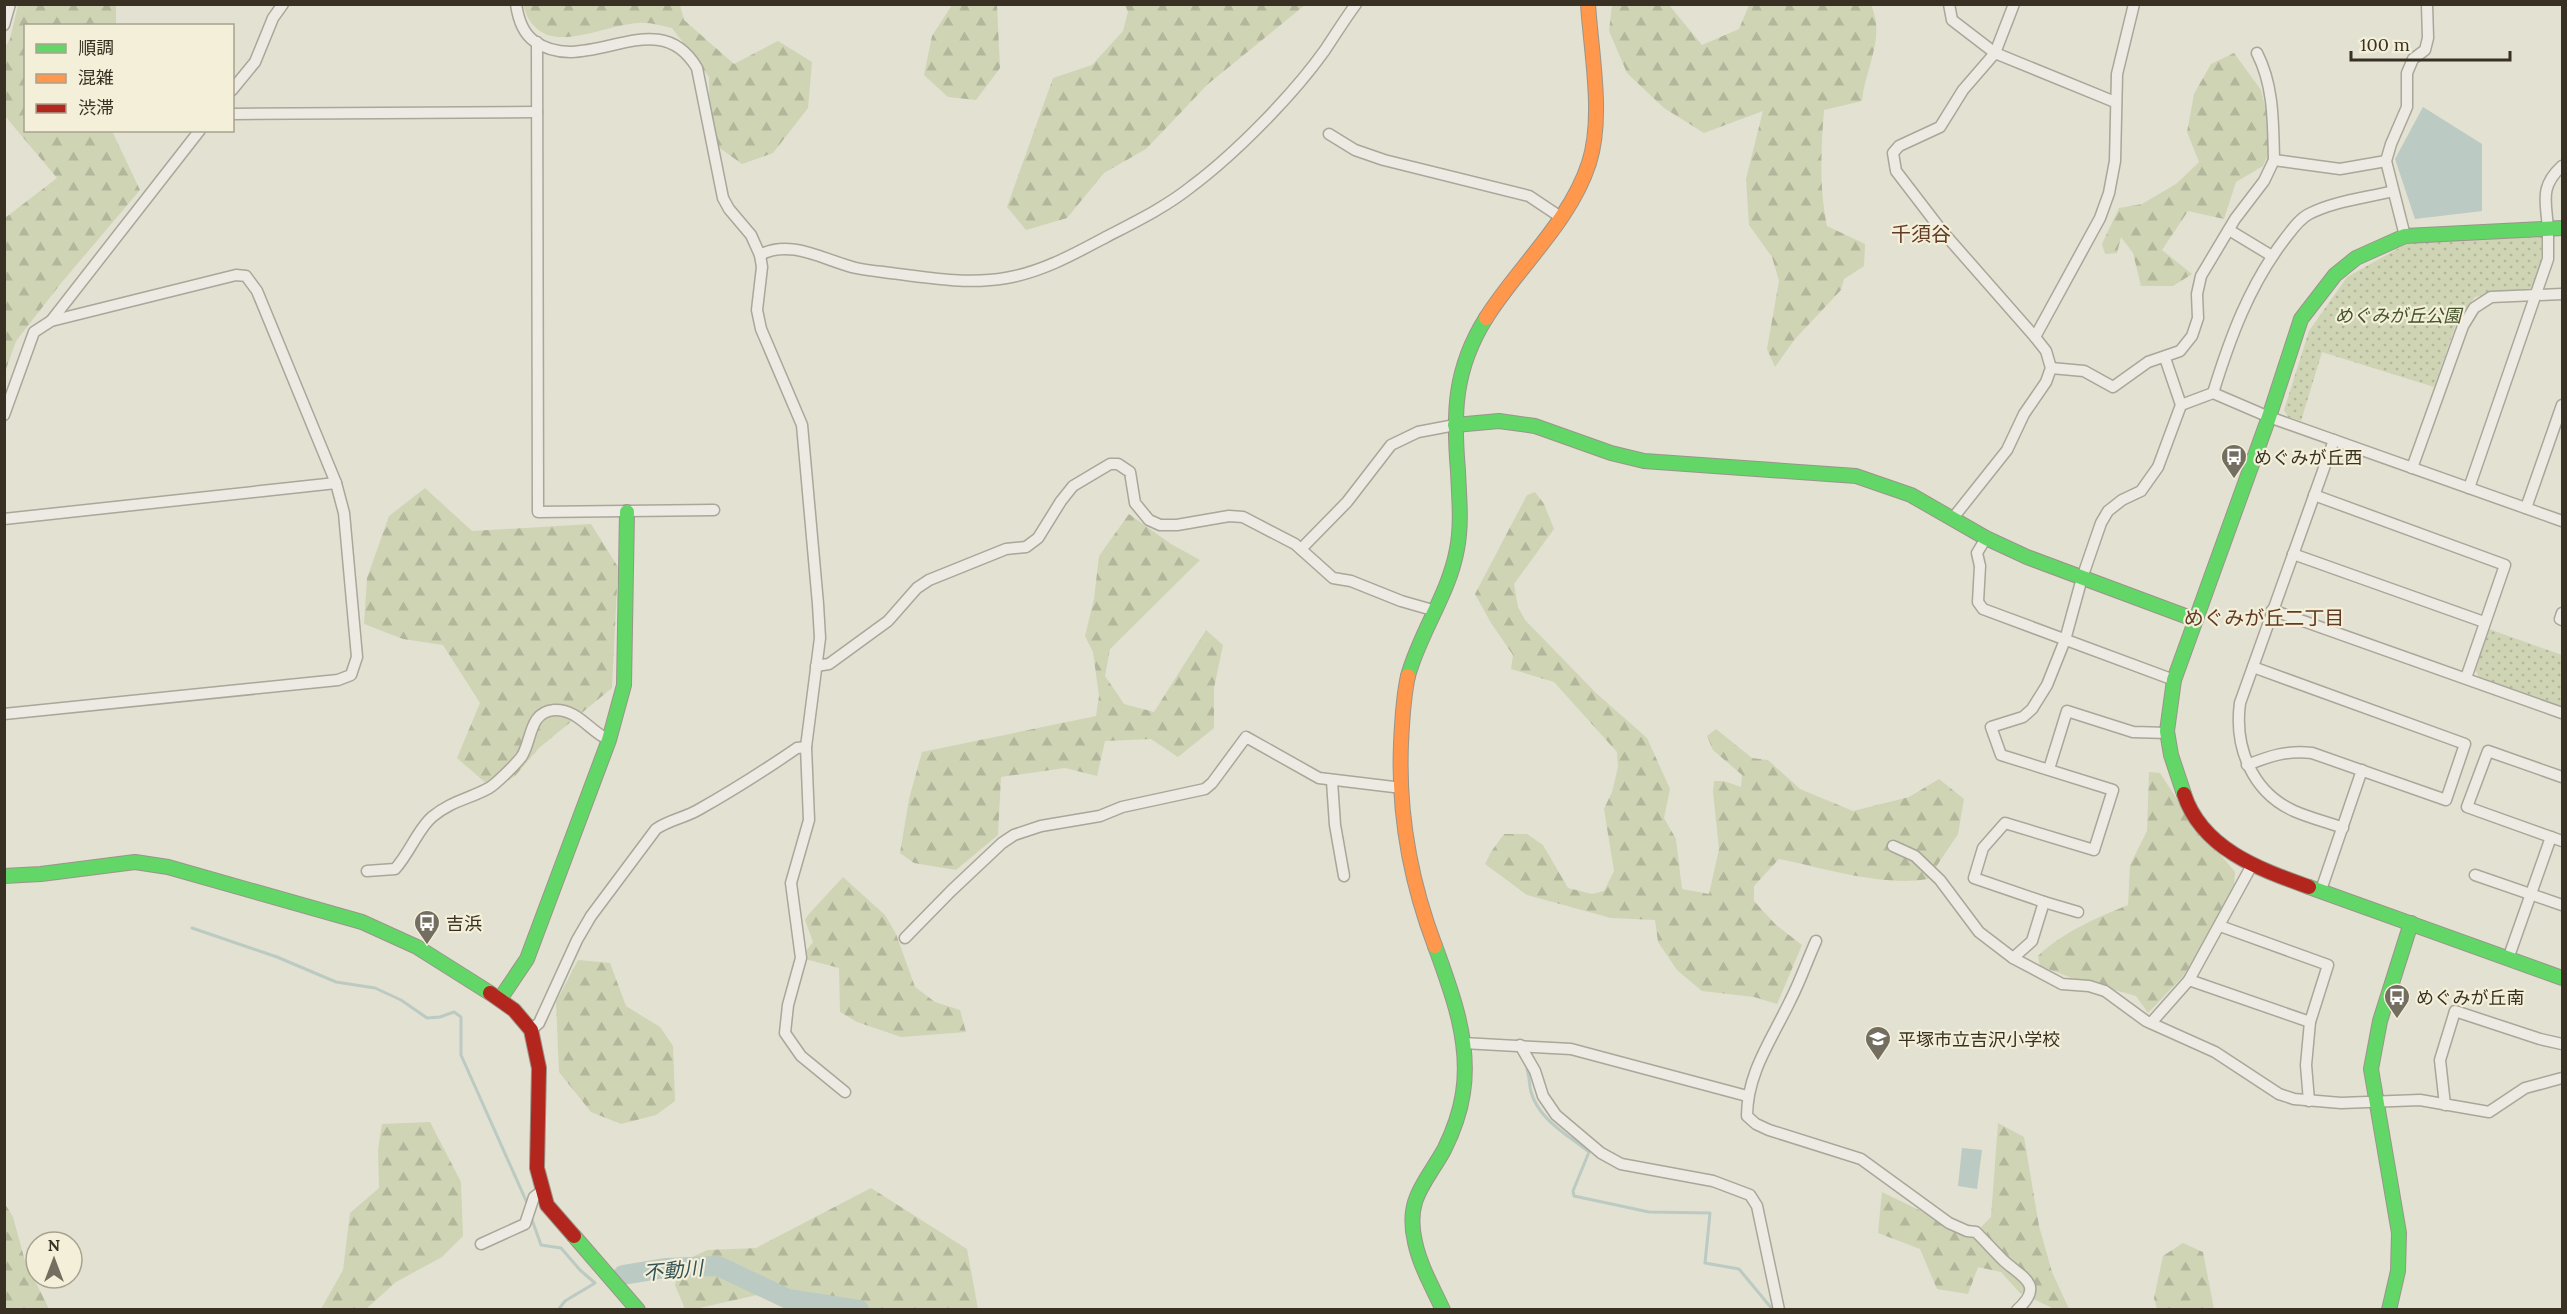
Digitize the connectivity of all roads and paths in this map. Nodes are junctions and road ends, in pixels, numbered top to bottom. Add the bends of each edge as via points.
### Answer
1 (10, 4) edge
2 (283, 4) edge
3 (516, 4) edge
4 (1356, 4) edge
5 (1588, 4) edge
6 (1949, 4) edge
7 (2014, 4) edge
8 (2134, 4) edge
9 (2427, 4) edge
10 (4, 25) edge
11 (537, 42) junction
12 (1995, 53) junction
13 (2257, 53) dead end
14 (234, 88) edge
15 (2115, 102) junction
16 (537, 112) junction
17 (234, 114) edge
18 (198, 132) edge
19 (1329, 134) dead end
20 (2274, 160) junction
21 (2386, 161) junction
22 (2562, 166) edge
23 (2393, 191) junction
24 (1559, 216) junction
25 (2562, 228) edge
26 (2548, 229) junction
27 (2229, 230) junction
28 (2404, 236) junction
29 (760, 255) junction
30 (2272, 256) junction
31 (2562, 294) edge
32 (2537, 295) junction
33 (51, 321) junction
34 (2035, 337) junction
35 (2165, 358) junction
36 (2051, 368) junction
37 (2213, 393) junction
38 (2181, 405) junction
39 (2562, 405) edge
40 (4, 415) edge
41 (2269, 417) junction
42 (1455, 425) junction
43 (2334, 440) junction
44 (2412, 468) junction
45 (336, 483) junction
46 (2469, 488) junction
47 (2314, 495) junction
48 (2526, 508) junction
49 (714, 510) dead end
50 (627, 512) junction
51 (1953, 518) junction
52 (4, 519) edge
53 (2562, 520) edge
54 (1986, 538) junction
55 (1301, 549) junction
56 (2293, 554) junction
57 (2082, 578) junction
58 (2272, 610) junction
59 (1436, 611) junction
60 (2562, 613) edge
61 (2196, 620) junction
62 (2562, 620) edge
63 (2484, 622) junction
64 (2065, 640) junction
65 (816, 666) junction
66 (2253, 667) junction
67 (2466, 678) junction
68 (2174, 680) junction
69 (2562, 712) edge
70 (4, 714) edge
71 (2168, 733) junction
72 (609, 740) junction
73 (806, 747) junction
74 (2247, 765) junction
75 (2049, 769) junction
76 (2362, 770) junction
77 (2562, 777) edge
78 (1332, 781) junction
79 (1402, 788) junction
80 (2343, 828) junction
81 (2557, 839) edge
82 (1893, 846) dead end
83 (2252, 865) junction
84 (367, 871) dead end
85 (2475, 875) dead end
86 (4, 876) edge
87 (1344, 876) dead end
88 (2321, 890) junction
89 (2530, 894) junction
90 (2044, 902) junction
91 (2562, 905) edge
92 (2078, 912) dead end
93 (2411, 923) junction
94 (2220, 926) junction
95 (905, 939) dead end
96 (1816, 942) dead end
97 (2013, 958) junction
98 (2508, 959) junction
99 (2562, 978) edge
100 (2188, 980) junction
101 (500, 999) junction
102 (2310, 1022) junction
103 (2151, 1023) junction
104 (531, 1030) junction
105 (1463, 1043) junction
106 (2562, 1044) edge
107 (1520, 1045) junction
108 (2562, 1078) edge
109 (845, 1092) dead end
110 (1747, 1096) junction
111 (2309, 1101) junction
112 (2377, 1101) junction
113 (2445, 1105) junction
114 (542, 1191) junction
115 (481, 1244) dead end
116 (638, 1310) edge
117 (1443, 1310) edge
118 (1779, 1310) edge
119 (2017, 1310) edge
120 (2389, 1310) edge

1 - 10 street
2 - 14 street via 255,62
3 - 11 street via 528,36
4 - 29 street via 1324,51 1282,100 1216,167 1150,214 1052,265 1022,275 975,280 855,268 809,252 785,249 770,249
5 - 24 street via 1593,110 1590,161
6 - 12 street via 1952,20
7 - 12 street
8 - 15 street via 2117,74
9 - 21 street via 2425,50 2413,59 2408,73 2407,107
11 - 16 street
11 - 29 street via 550,49 573,49 630,30 653,29 680,41 690,51 697,68 723,198 751,235
12 - 15 street
12 - 34 street via 1963,90 1940,127 1899,146 1893,153 1893,164 1942,231
13 - 20 street via 2266,70 2270,93
15 - 34 street via 2115,161 2109,193 2100,218
16 - 17 street
16 - 50 street via 538,512
18 - 33 street
19 - 24 street via 1355,150 1384,160 1530,196
20 - 21 street via 2340,169
20 - 27 street
21 - 23 street
22 - 26 street via 2548,186 2544,203
23 - 28 street
23 - 30 street via 2306,215
24 - 42 street via 1482,325 1465,357 1455,403
25 - 26 street
26 - 28 street
26 - 32 street via 2548,259
27 - 30 street
27 - 35 street via 2201,276 2198,318 2192,336 2180,351
28 - 41 street via 2356,258 2314,300 2301,319
29 - 65 street via 757,310 761,329 802,425 820,638
30 - 37 street via 2231,335
31 - 32 street
32 - 44 street via 2491,297 2474,308 2463,326
32 - 46 street
33 - 40 street via 34,332
33 - 45 street via 236,275 246,276 257,291
34 - 36 street via 2046,351
35 - 36 street via 2148,362 2113,387 2084,371
35 - 38 street
36 - 51 street via 2007,450
37 - 38 street
37 - 41 street
38 - 57 street via 2158,467 2141,491 2108,511
39 - 48 street
41 - 43 street
41 - 61 street
42 - 51 street via 1499,421 1535,426 1611,453 1644,460 1856,476 1911,495
42 - 55 street via 1418,432 1391,445 1347,502
42 - 59 street via 1459,536 1454,566
43 - 44 street
43 - 47 street
44 - 46 street
45 - 52 street
45 - 70 street via 344,513 357,657 351,675 338,680
46 - 48 street
47 - 56 street
47 - 63 street via 2505,565
48 - 53 street
49 - 50 street
50 - 72 street via 624,685
51 - 54 street
54 - 57 street
54 - 64 street via 1977,553 1978,602 1983,609
55 - 59 street via 1333,578
55 - 65 street via 1243,517 1160,525 1149,520 1135,503 1130,472 1110,464 1073,486 1038,538 1026,547 1006,549 930,580 917,588 888,621 829,664
56 - 58 street
56 - 63 street
57 - 61 street
57 - 64 street
58 - 66 street
58 - 67 street
59 - 79 street via 1407,681
60 - 62 street
61 - 68 street
63 - 67 street
64 - 68 street
64 - 75 street via 2047,685 2032,708 2023,717 1991,727 2001,755
65 - 73 street
66 - 74 street via 2237,724
66 - 76 street via 2465,744 2446,800
67 - 69 street
68 - 71 street
71 - 75 street via 2133,732 2067,711
71 - 83 street via 2175,772 2187,806 2227,851
72 - 84 street via 568,712 545,712 535,720 522,756 490,788 447,804 429,819 395,869
72 - 101 street via 527,959
73 - 104 street via 797,748 728,794 656,829 591,916 539,1023
73 - 109 street via 809,820 791,883 801,958 785,1033 801,1056
74 - 76 street via 2276,753 2293,751 2312,753
74 - 80 street via 2256,780 2284,805
75 - 90 street via 2113,790 2094,850 2005,823 1983,848 1974,878
76 - 80 street
77 - 81 street via 2488,751 2467,807
78 - 79 street
78 - 87 street
78 - 95 street via 1306,772 1246,737 1205,789 1014,835
79 - 105 street via 1401,817 1407,856 1449,982
80 - 88 street
81 - 89 street
82 - 97 street via 1916,856 1940,880 1978,932
83 - 88 street
83 - 94 street
85 - 89 street
86 - 101 street via 135,862 168,867 362,922 417,947
88 - 93 street
89 - 91 street
89 - 98 street
90 - 92 street
90 - 97 street via 2032,941
93 - 98 street
93 - 112 street via 2374,1046 2371,1069
94 - 100 street
94 - 102 street via 2328,965
96 - 110 street via 1760,1059
97 - 103 street via 2062,984 2105,991
98 - 99 street
100 - 102 street
100 - 103 street
101 - 104 street
102 - 111 street via 2306,1065
103 - 111 street via 2215,1052 2279,1094
104 - 114 street via 539,1068 537,1168
105 - 107 street
105 - 117 street via 1461,1106 1451,1134 1412,1204 1416,1247
106 - 113 street via 2455,1011 2440,1060
107 - 110 street via 1571,1049
107 - 118 street via 1556,1115 1600,1153 1621,1164 1713,1181 1750,1195 1757,1206
108 - 113 street via 2525,1088 2489,1112
110 - 119 street via 1747,1116 1756,1124 1861,1159 1949,1223 1976,1232 2028,1279 2030,1295
111 - 112 street
112 - 113 street via 2420,1100
112 - 120 street via 2399,1233 2398,1270
114 - 115 street via 534,1197 525,1224
114 - 116 street via 555,1216

